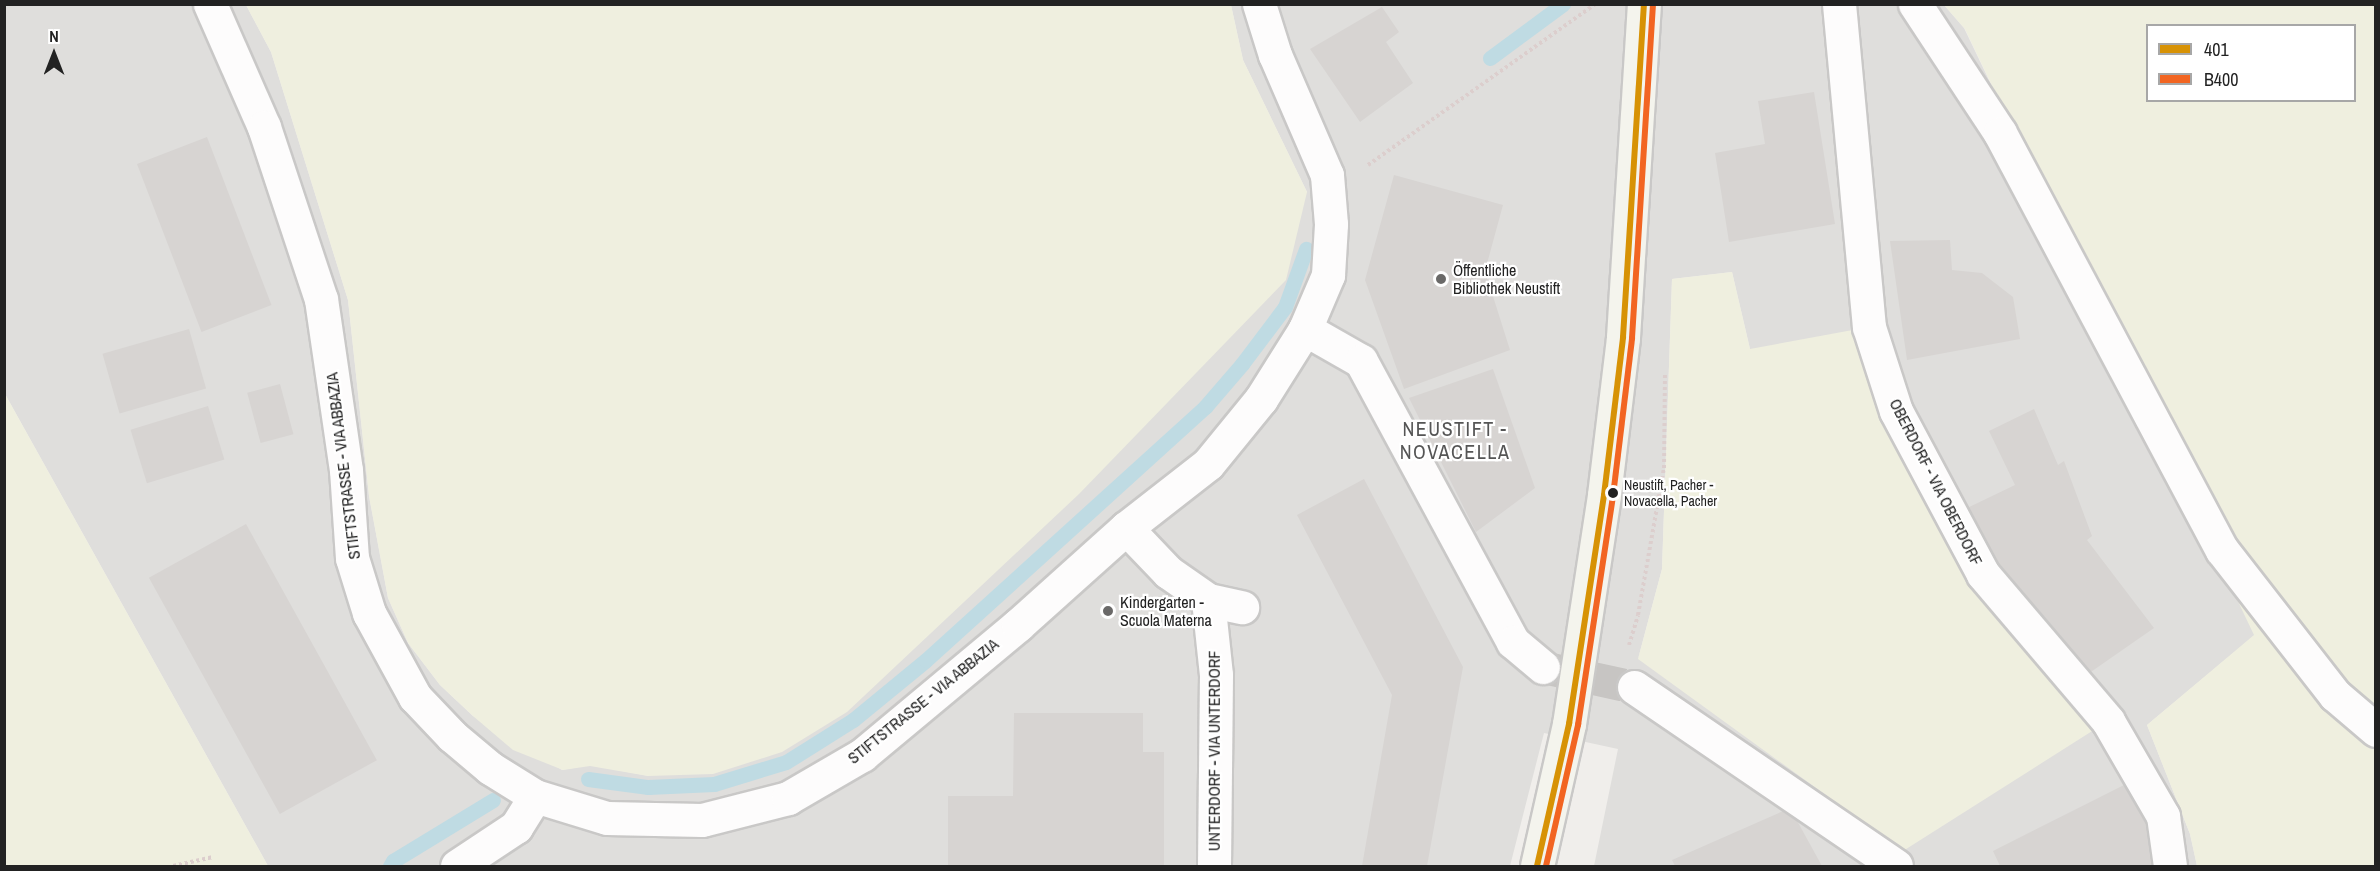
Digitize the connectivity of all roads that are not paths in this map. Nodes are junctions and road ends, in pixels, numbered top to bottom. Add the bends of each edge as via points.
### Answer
1 (210, 4) edge
2 (1258, 4) edge
3 (1644, 4) edge
4 (1839, 4) edge
5 (1915, 4) edge
6 (1305, 329) junction
7 (1126, 528) junction
8 (1208, 600) junction
9 (1242, 607) dead end
10 (1543, 667) tunnel mouth
11 (1634, 687) tunnel mouth
12 (2376, 730) edge
13 (535, 795) junction
14 (457, 867) edge
15 (1214, 867) edge
16 (1537, 867) edge
17 (1896, 867) edge
18 (2170, 867) edge

1 - 13 street, STIFTSTRASSE - VIA ABBAZIA via 264,127 321,299 346,470 352,558 369,613 415,697 490,768
2 - 6 street, STIFTSTRASSE - VIA ABBAZIA via 1275,55 1327,175 1328,275
3 - 16 main road via 1623,337 1604,495 1569,724
4 - 18 street, OBERDORF - VIA OBERDORF via 1869,327 1896,411 1983,574 2108,721 2163,816
5 - 12 street via 2000,133 2222,550 2335,695
6 - 7 street, STIFTSTRASSE - VIA ABBAZIA via 1261,399 1208,464
6 - 10 street via 1361,361 1513,642
7 - 8 street via 1168,572
7 - 13 street, STIFTSTRASSE - VIA ABBAZIA via 862,756 788,798 702,820 607,818
8 - 9 street
8 - 15 street, UNTERDORF - VIA UNTERDORF via 1216,675
11 - 17 street
13 - 14 street via 516,827

